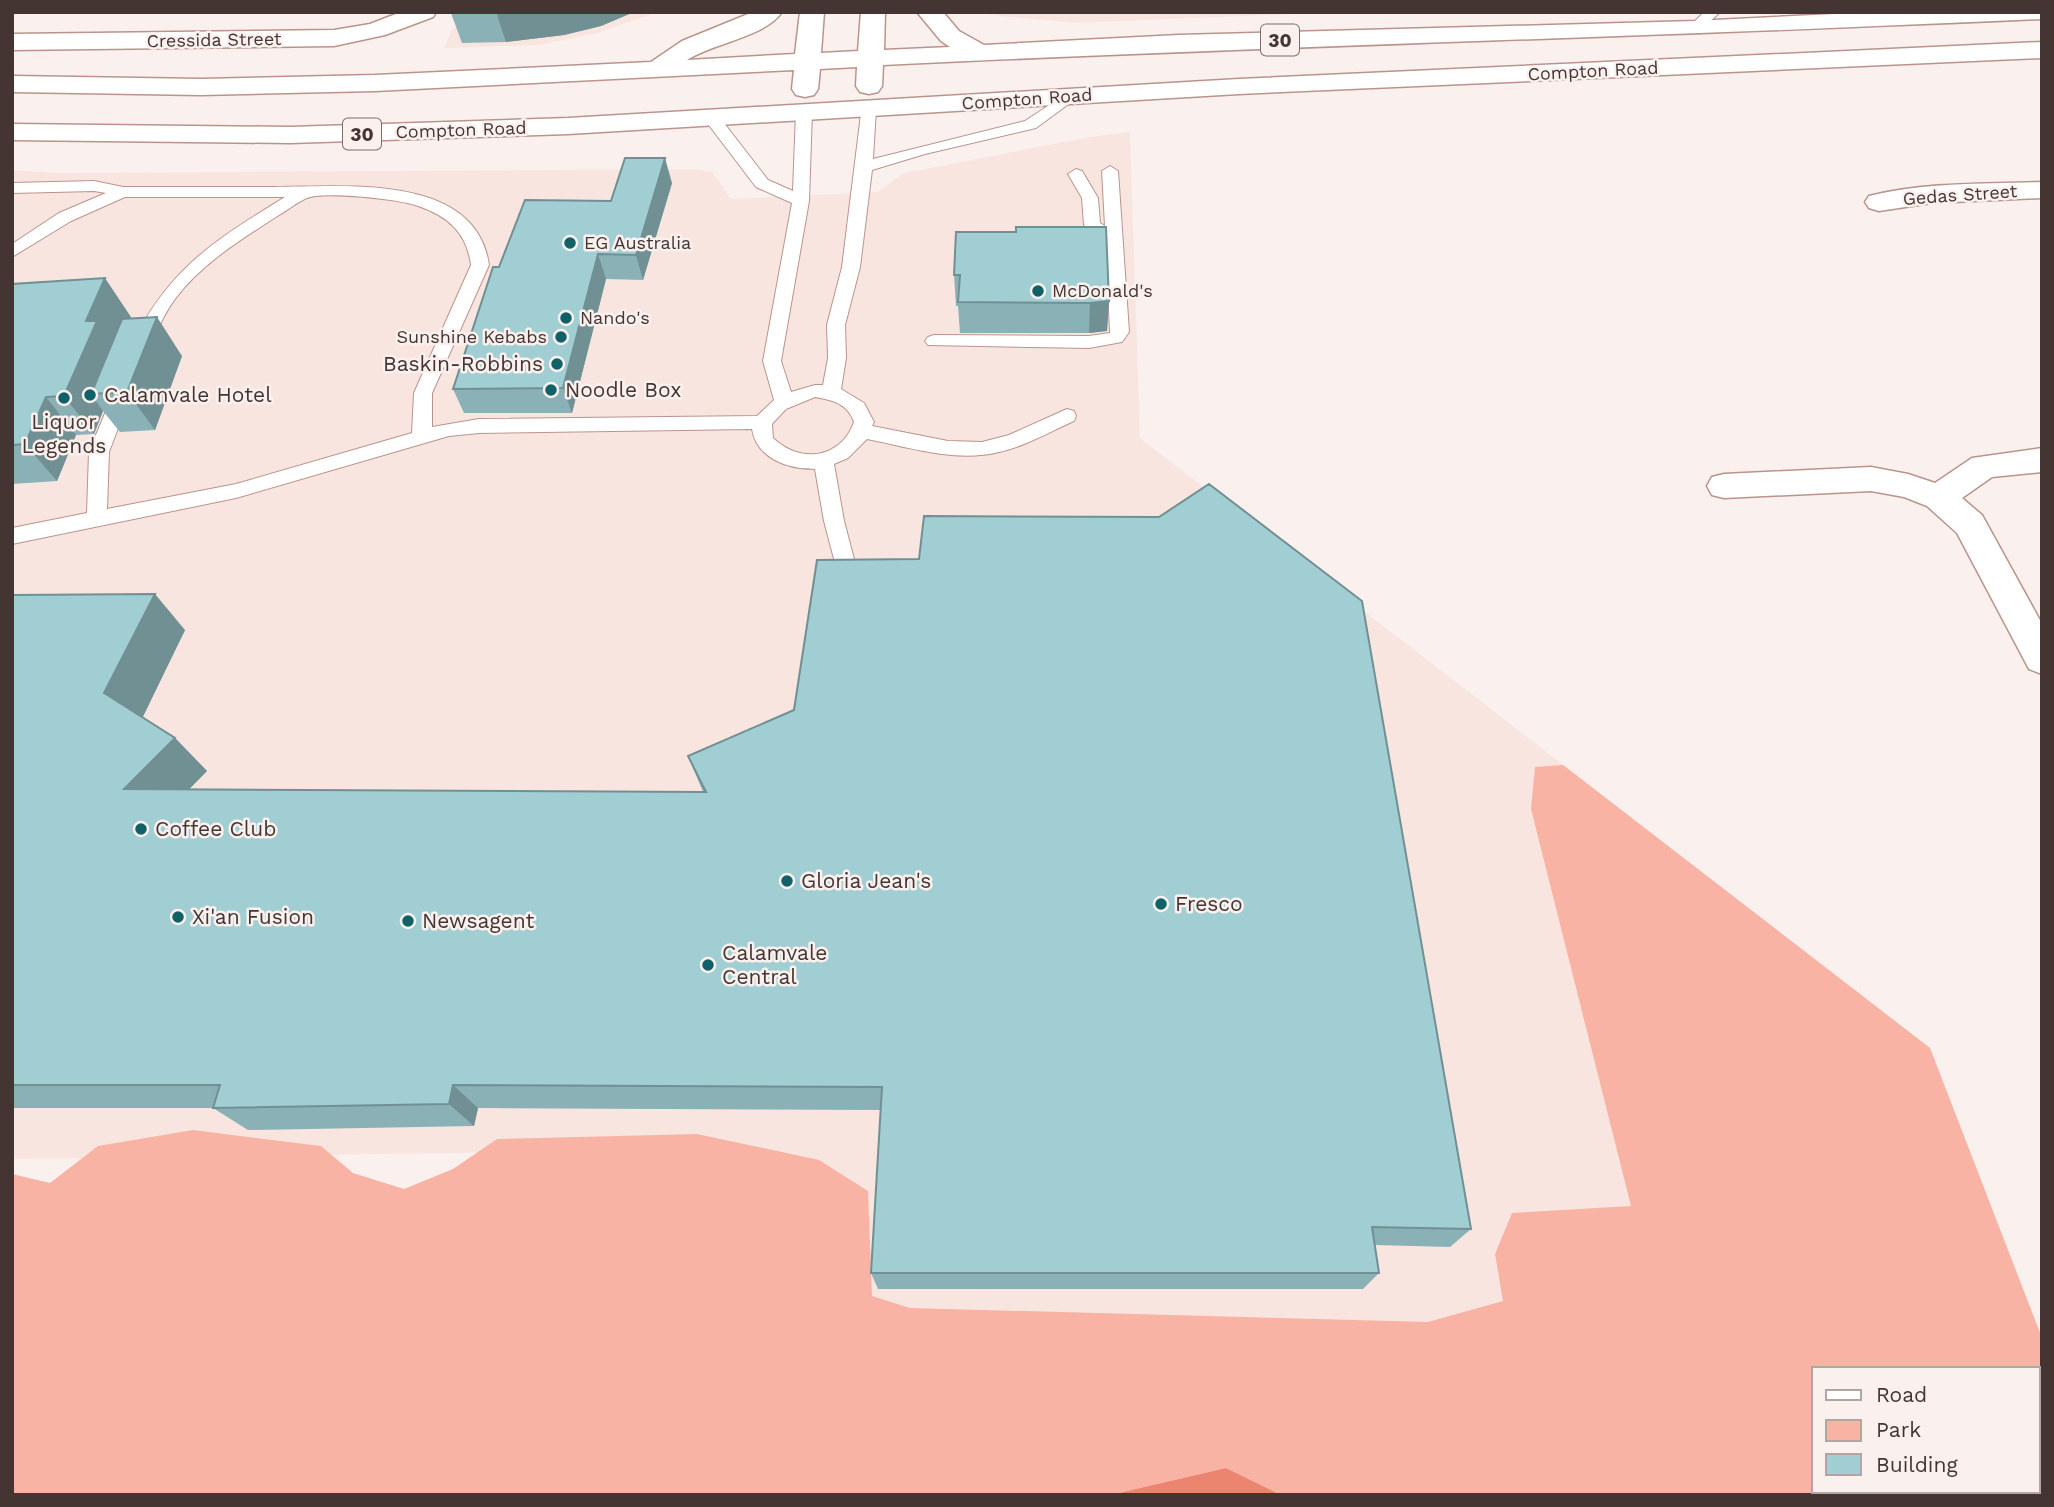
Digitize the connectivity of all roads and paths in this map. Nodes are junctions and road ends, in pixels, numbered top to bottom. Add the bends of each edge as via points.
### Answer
1 (770, 12) edge
2 (812, 12) edge
3 (873, 12) edge
4 (929, 12) edge
5 (2042, 12) edge
6 (418, 15) edge
7 (1855, 16) edge
8 (1704, 20) edge
9 (12, 42) edge
10 (2042, 50) edge
11 (981, 54) junction
12 (870, 60) junction
13 (806, 63) junction
14 (653, 71) junction
15 (12, 84) edge
16 (1069, 97) junction
17 (868, 109) junction
18 (804, 112) junction
19 (710, 117) junction
20 (12, 132) edge
21 (864, 167) junction
22 (1110, 171) dead end
23 (1076, 174) dead end
24 (12, 188) edge
25 (2042, 190) edge
26 (124, 192) junction
27 (305, 192) junction
28 (801, 201) junction
29 (1879, 202) dead end
30 (1116, 240) junction
31 (12, 252) edge
32 (934, 341) dead end
33 (831, 392) junction
34 (784, 400) junction
35 (1067, 416) dead end
36 (764, 422) junction
37 (862, 431) junction
38 (422, 435) junction
39 (823, 460) junction
40 (2042, 460) edge
41 (1724, 486) dead end
42 (1939, 497) junction
43 (97, 520) junction
44 (12, 536) edge
45 (849, 578) edge
46 (2042, 659) edge

1 - 14 main road via 691,46
2 - 13 main road
3 - 12 main road
4 - 11 main road via 950,36
5 - 7 main road, Compton Road / 30
6 - 9 main road, Cressida Street via 334,38
7 - 8 main road, Compton Road / 30
8 - 11 main road, Compton Road / 30
10 - 16 main road, Compton Road / 30
11 - 12 main road, Compton Road / 30
12 - 13 main road, Compton Road / 30
12 - 17 main road
13 - 14 main road, Compton Road / 30
13 - 18 main road
14 - 15 main road, Compton Road / 30 via 201,87
16 - 17 main road, Compton Road / 30
16 - 21 lane via 1030,125
17 - 18 main road, Compton Road / 30
17 - 21 lane
18 - 19 main road, Compton Road / 30
18 - 28 lane
19 - 20 main road, Compton Road / 30 via 316,135
19 - 28 lane via 762,183
21 - 33 lane via 851,267 836,325
22 - 30 lane
23 - 30 lane via 1088,192 1092,225
24 - 26 lane via 94,186
25 - 29 main road, Gedas Street via 1933,194
26 - 27 lane
26 - 31 lane via 65,218
27 - 38 lane via 375,192 422,200 457,220 478,247 478,273 423,393
27 - 43 lane via 237,233 191,269 156,311 99,452
28 - 34 lane via 772,361
30 - 32 lane via 1120,332 1116,338 1089,342
33 - 34 lane via 815,391
33 - 37 lane via 856,405 864,422
34 - 36 lane
35 - 37 lane via 1016,440 978,449
36 - 38 lane via 479,426
36 - 39 lane via 763,433 777,453 799,460
37 - 39 lane via 848,449
38 - 43 lane via 270,483
39 - 45 lane
40 - 42 main road via 1984,466
41 - 42 main road via 1871,479
42 - 46 main road via 1970,524
43 - 44 lane

